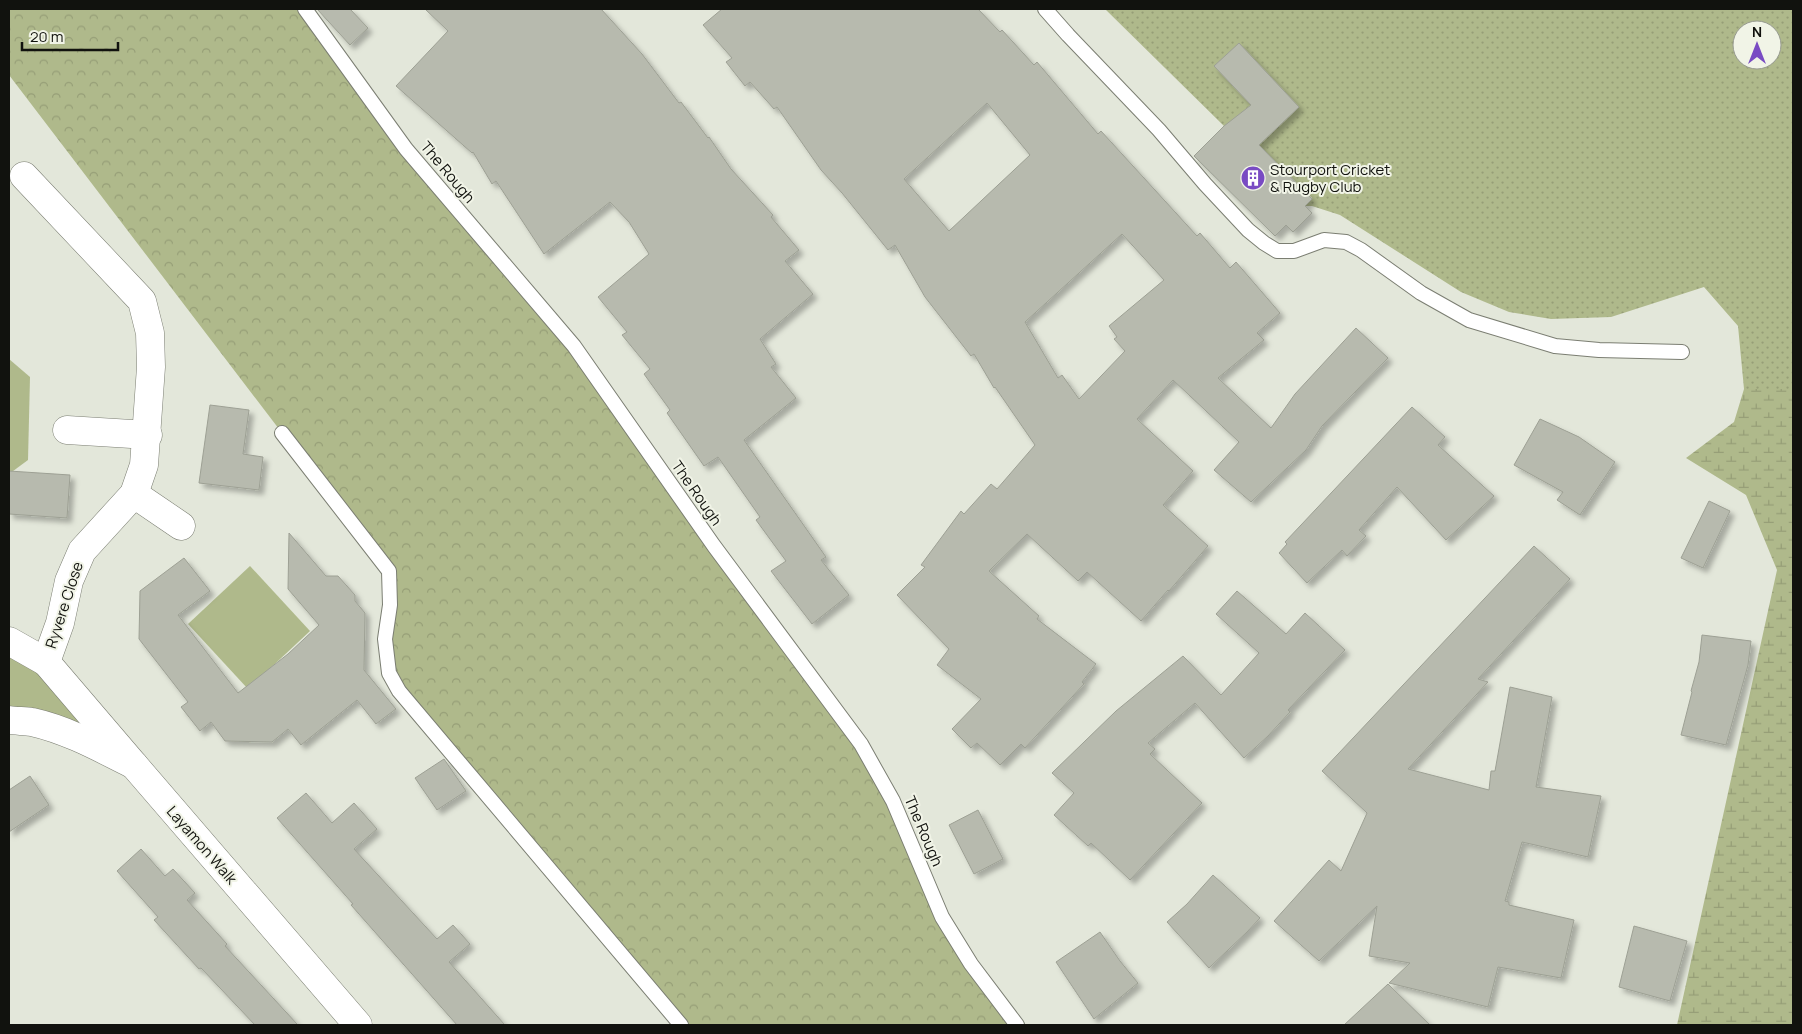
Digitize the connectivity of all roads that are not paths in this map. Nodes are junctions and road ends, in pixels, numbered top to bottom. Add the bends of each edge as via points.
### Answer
1 (305, 9) edge
2 (1045, 9) edge
3 (24, 176) dead end
4 (1682, 352) dead end
5 (67, 430) dead end
6 (282, 433) dead end
7 (148, 435) junction
8 (134, 494) junction
9 (181, 526) dead end
10 (9, 641) edge
11 (46, 662) junction
12 (9, 720) edge
13 (134, 765) junction
14 (358, 1025) edge
15 (682, 1025) edge
16 (1016, 1025) edge

1 - 16 lane, The Rough via 406,148 574,346 714,546 861,744 893,801 942,916 971,964
2 - 4 lane via 1248,230 1276,251 1294,252 1324,240 1346,242 1421,293 1486,326 1555,346
3 - 7 street, Ryvere Close via 142,300 150,333
5 - 7 street
6 - 15 lane via 389,571 390,605 385,639 389,673 399,692
7 - 8 street, Ryvere Close via 144,465
8 - 9 street
8 - 11 street, Ryvere Close via 82,551 69,581 60,623
10 - 11 street
11 - 13 street, Ryvere Close
12 - 13 street, Layamon Walk via 32,722 56,730
13 - 14 street, Layamon Walk

